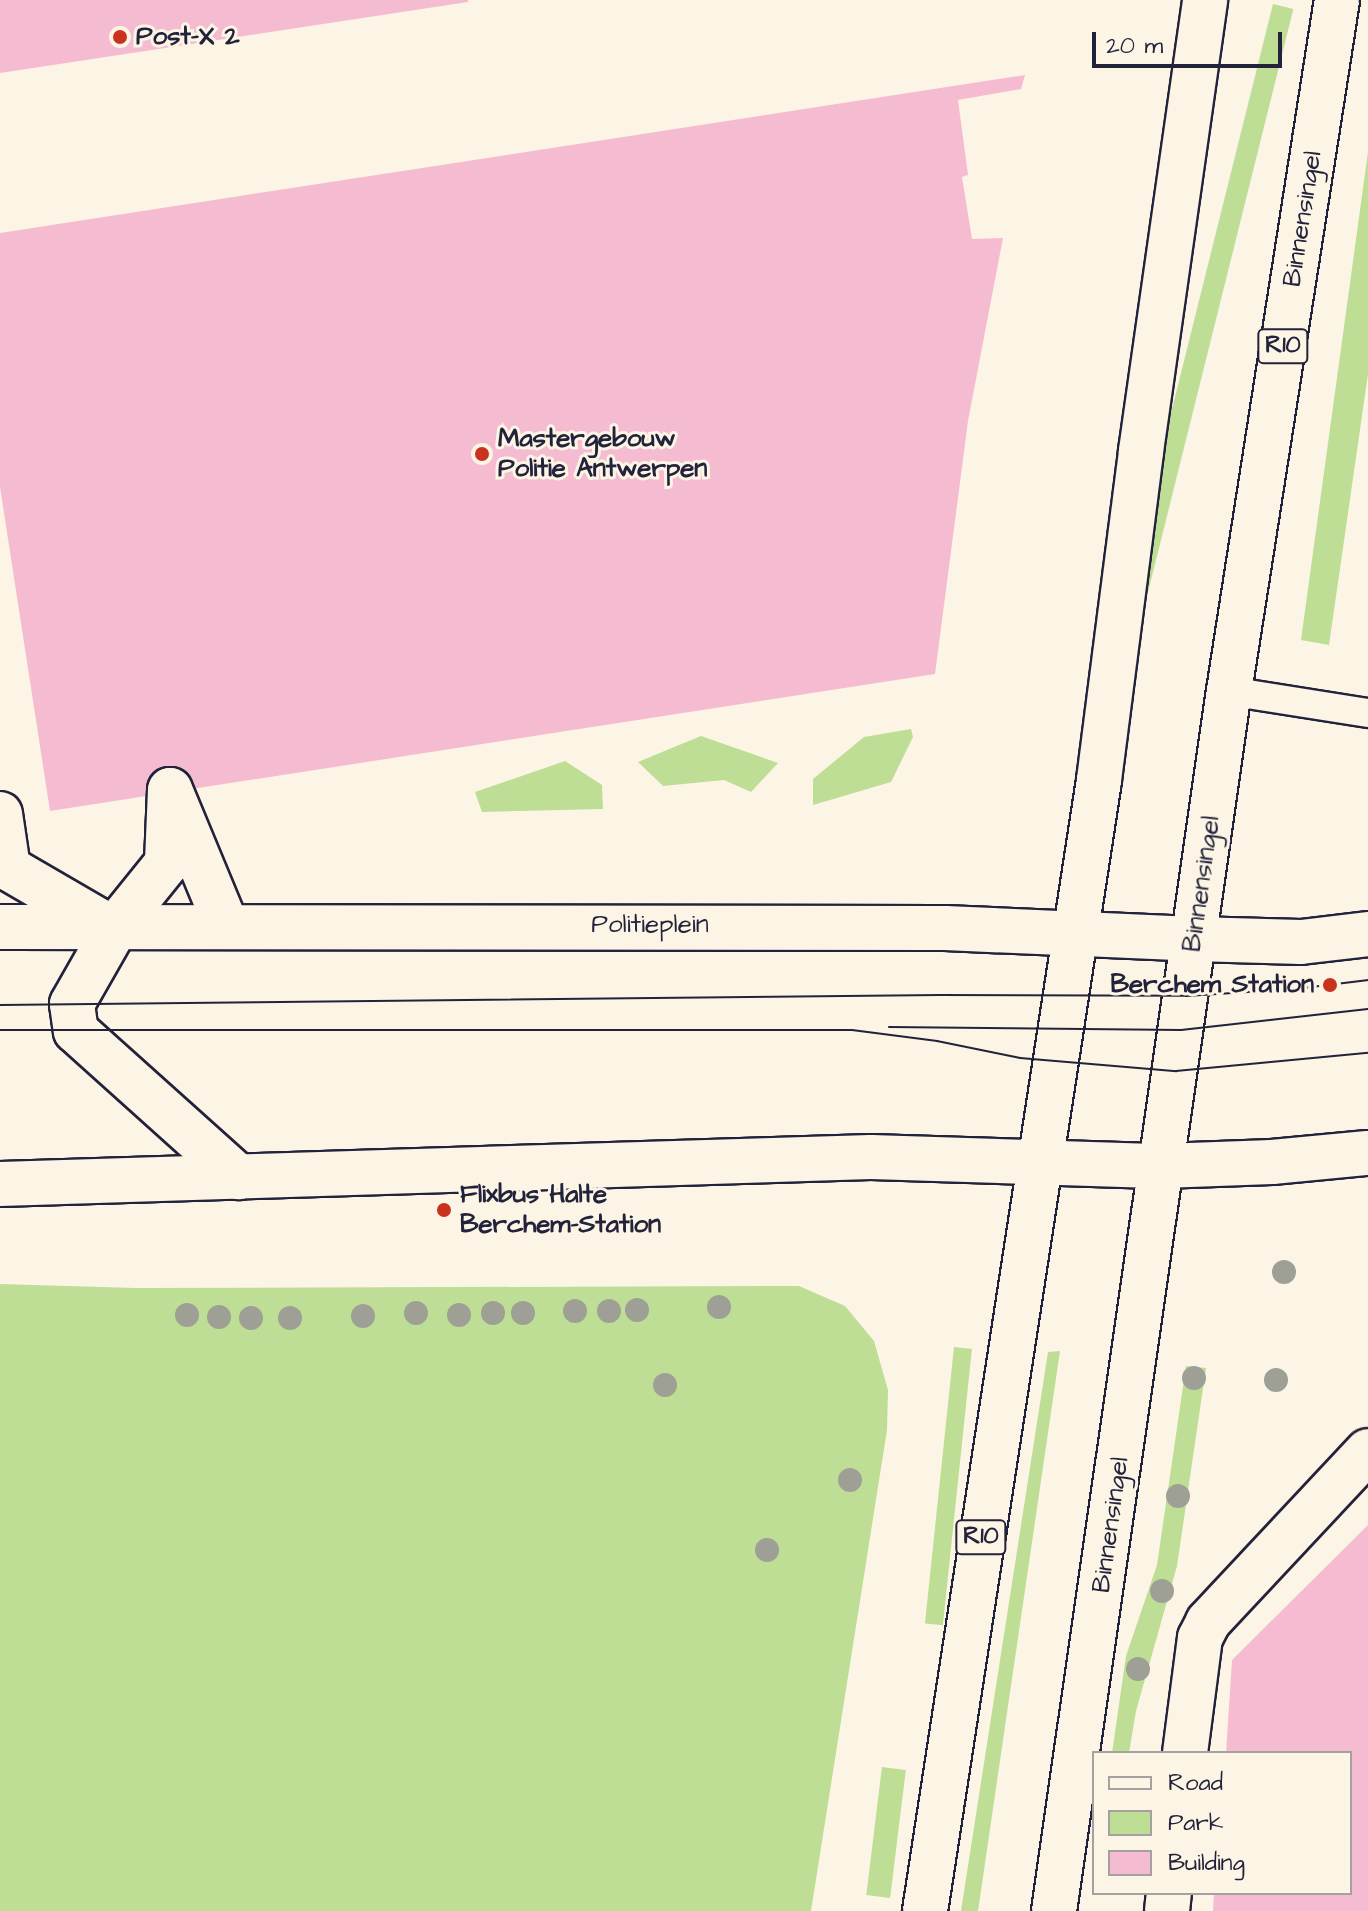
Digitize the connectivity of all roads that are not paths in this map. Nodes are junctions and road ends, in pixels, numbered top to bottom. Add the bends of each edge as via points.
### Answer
1 (1205, 0) edge
2 (1337, 0) edge
3 (1229, 691) junction
4 (1368, 713) edge
5 (0, 814) edge
6 (4, 872) edge
7 (112, 925) junction
8 (226, 925) junction
9 (0, 927) edge
10 (1368, 934) edge
11 (1075, 935) junction
12 (1194, 939) junction
13 (1368, 1153) edge
14 (1038, 1163) junction
15 (1162, 1166) junction
16 (239, 1177) junction
17 (21, 1184) edge
18 (1368, 1451) edge
19 (1185, 1751) edge
20 (925, 1911) edge
21 (1054, 1911) edge

1 - 11 street, R10
2 - 3 street, Binnensingel / R10
3 - 4 lane
3 - 12 street, Binnensingel / R10
5 - 6 street
6 - 7 street
7 - 8 street, Politieplein
7 - 8 street via 167,863 170,790
7 - 9 street, Politieplein
7 - 16 street via 72,1004 76,1031
8 - 11 street, Politieplein via 914,927
10 - 12 street, Politieplein via 1301,942
11 - 12 street, Politieplein
11 - 14 street, R10
12 - 15 street, Binnensingel / R10
13 - 15 street
14 - 15 street
14 - 16 street via 871,1157
14 - 20 street, R10
15 - 21 street, Binnensingel / R10
16 - 17 street
18 - 19 street via 1208,1622 1200,1638

